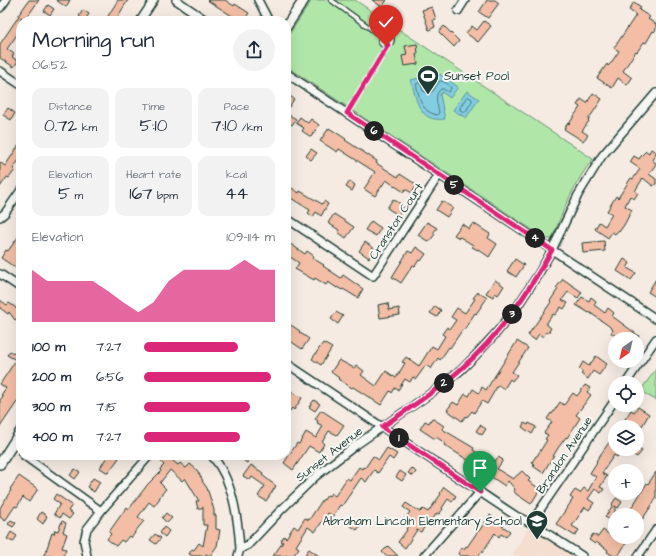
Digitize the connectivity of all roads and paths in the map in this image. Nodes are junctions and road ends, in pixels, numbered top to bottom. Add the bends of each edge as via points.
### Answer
1 (6, 0) edge
2 (154, 0) edge
3 (176, 0) edge
4 (258, 0) edge
5 (304, 0) edge
6 (331, 0) edge
7 (465, 0) edge
8 (0, 8) edge
9 (458, 11) dead end
10 (143, 16) edge
11 (200, 16) edge
12 (266, 16) edge
13 (291, 20) edge
14 (381, 36) junction
15 (388, 45) junction
16 (0, 71) edge
17 (291, 76) edge
18 (16, 82) edge
19 (656, 93) edge
20 (347, 113) junction
21 (439, 175) junction
22 (16, 197) edge
23 (0, 218) edge
24 (291, 221) edge
25 (552, 250) junction
26 (0, 274) edge
27 (16, 285) edge
28 (656, 319) edge
29 (656, 339) edge
30 (291, 366) edge
31 (631, 376) edge
32 (608, 410) edge
33 (382, 427) junction
34 (16, 438) edge
35 (11, 446) junction
36 (16, 450) edge
37 (30, 460) edge
38 (146, 460) edge
39 (215, 460) edge
40 (0, 464) edge
41 (480, 492) junction
42 (100, 511) junction
43 (531, 523) junction
44 (656, 530) edge
45 (239, 553) edge
46 (87, 556) edge
47 (424, 556) edge
48 (582, 556) edge
49 (638, 556) edge

1 - 8 street
2 - 10 street
3 - 11 street
4 - 12 street
5 - 13 street
6 - 14 lane
7 - 9 street
14 - 15 lane via 381,44
14 - 15 lane via 386,34 391,37 392,41
15 - 20 lane
16 - 18 street
17 - 20 street
19 - 25 street, Sunset Avenue via 602,156 578,195
20 - 21 street
21 - 24 street, Cranston Court via 373,276
21 - 25 street
22 - 23 street
25 - 28 street
25 - 33 street, Sunset Avenue via 515,310 475,356 437,389
26 - 27 street
29 - 31 street
30 - 33 street
32 - 43 street, Brandon Avenue
33 - 41 street
33 - 45 street, Sunset Avenue via 316,476
34 - 35 street
35 - 36 street
35 - 40 street
37 - 42 street
38 - 42 street
39 - 45 street via 235,504
41 - 43 street
41 - 47 street
42 - 46 street via 88,529 84,541
43 - 48 street
44 - 49 street

